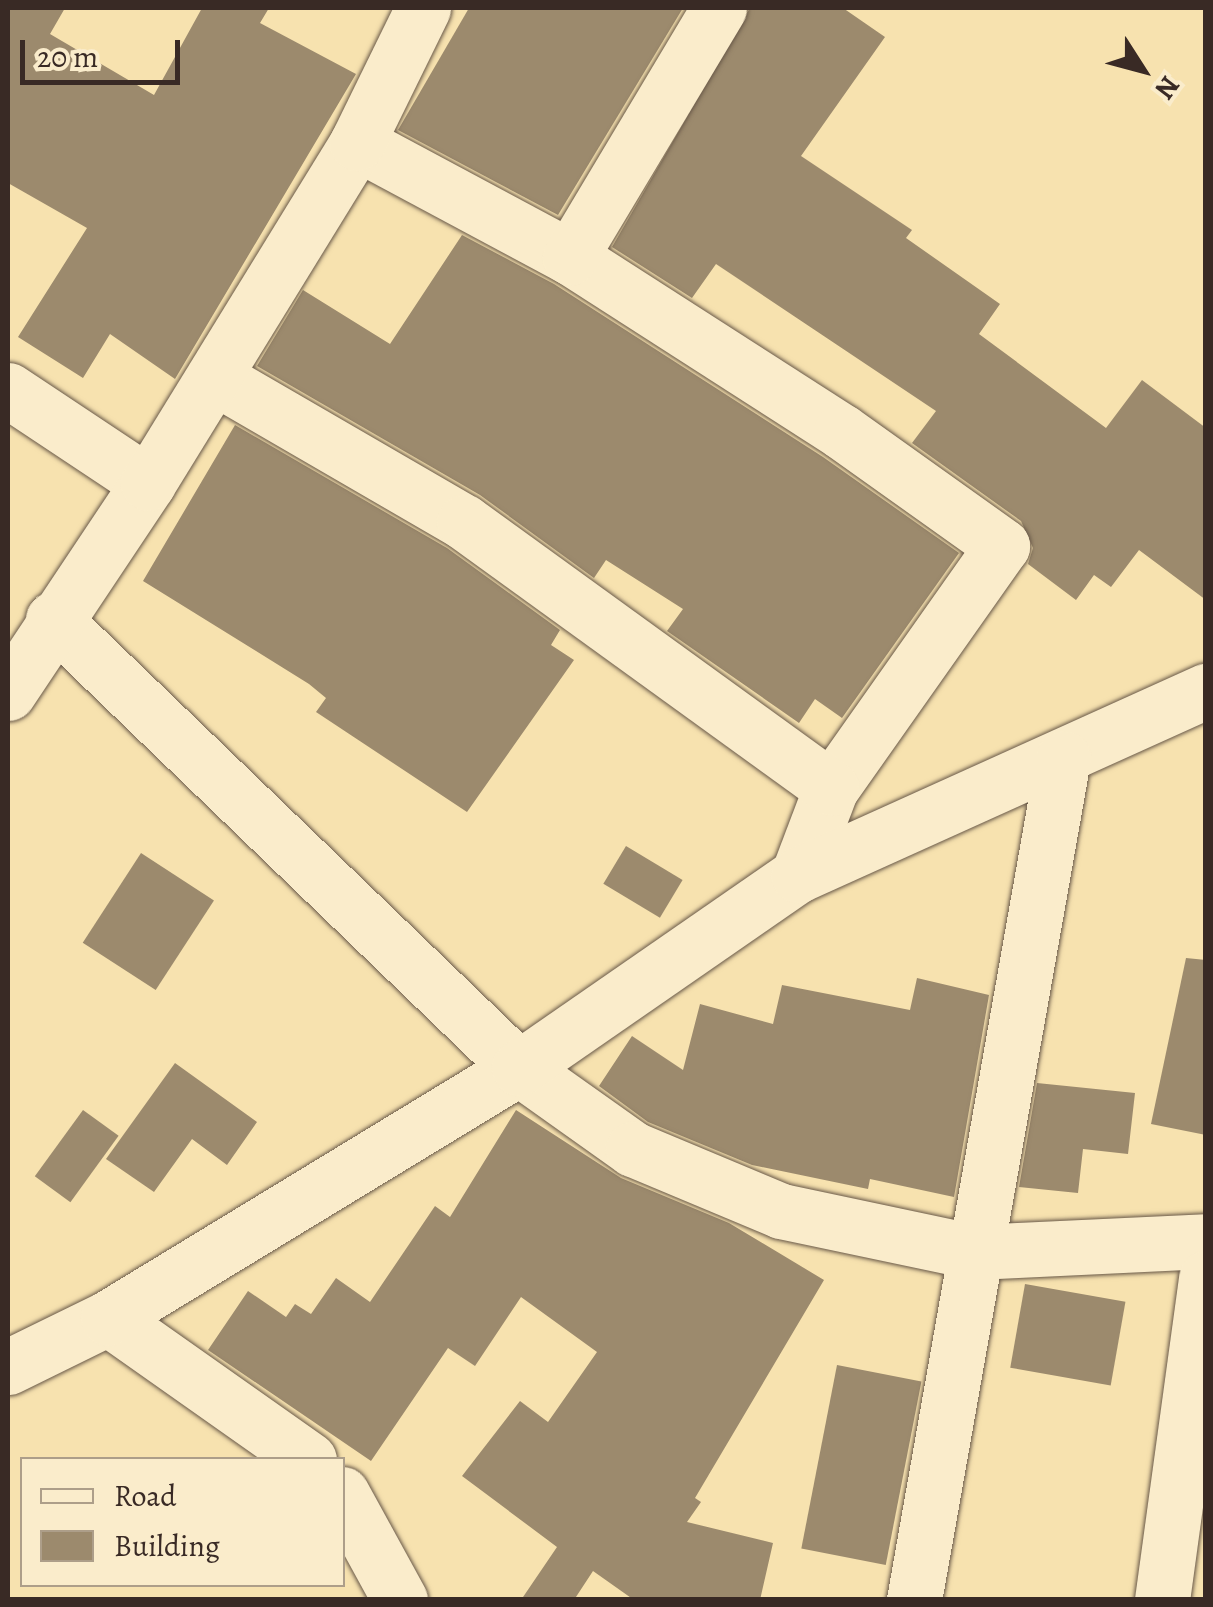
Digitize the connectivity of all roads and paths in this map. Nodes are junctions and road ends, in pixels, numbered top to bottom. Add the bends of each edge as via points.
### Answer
1 (423, 8) edge
2 (719, 8) edge
3 (357, 144) junction
4 (570, 257) junction
5 (214, 377) junction
6 (8, 390) edge
7 (148, 482) junction
8 (53, 620) junction
9 (1206, 691) edge
10 (8, 693) edge
11 (1063, 758) junction
12 (831, 788) junction
13 (798, 875) junction
14 (520, 1068) junction
15 (1206, 1242) edge
16 (975, 1252) junction
17 (1206, 1278) edge
18 (108, 1318) junction
19 (8, 1366) edge
20 (305, 1457) edge
21 (345, 1499) edge
22 (1172, 1596) edge
23 (400, 1600) edge
24 (914, 1600) edge

1 - 3 street
2 - 4 street
3 - 4 street
3 - 5 street
4 - 12 street via 841,432 1002,546
5 - 7 street
5 - 12 street via 464,522
6 - 7 street
7 - 8 street
8 - 10 street
8 - 14 street
9 - 11 street
11 - 13 street
11 - 16 street
12 - 13 street
13 - 14 street
14 - 16 street via 633,1148 781,1211
14 - 18 street
15 - 16 street
16 - 24 street
17 - 22 street
18 - 19 street
18 - 20 street
21 - 23 street

